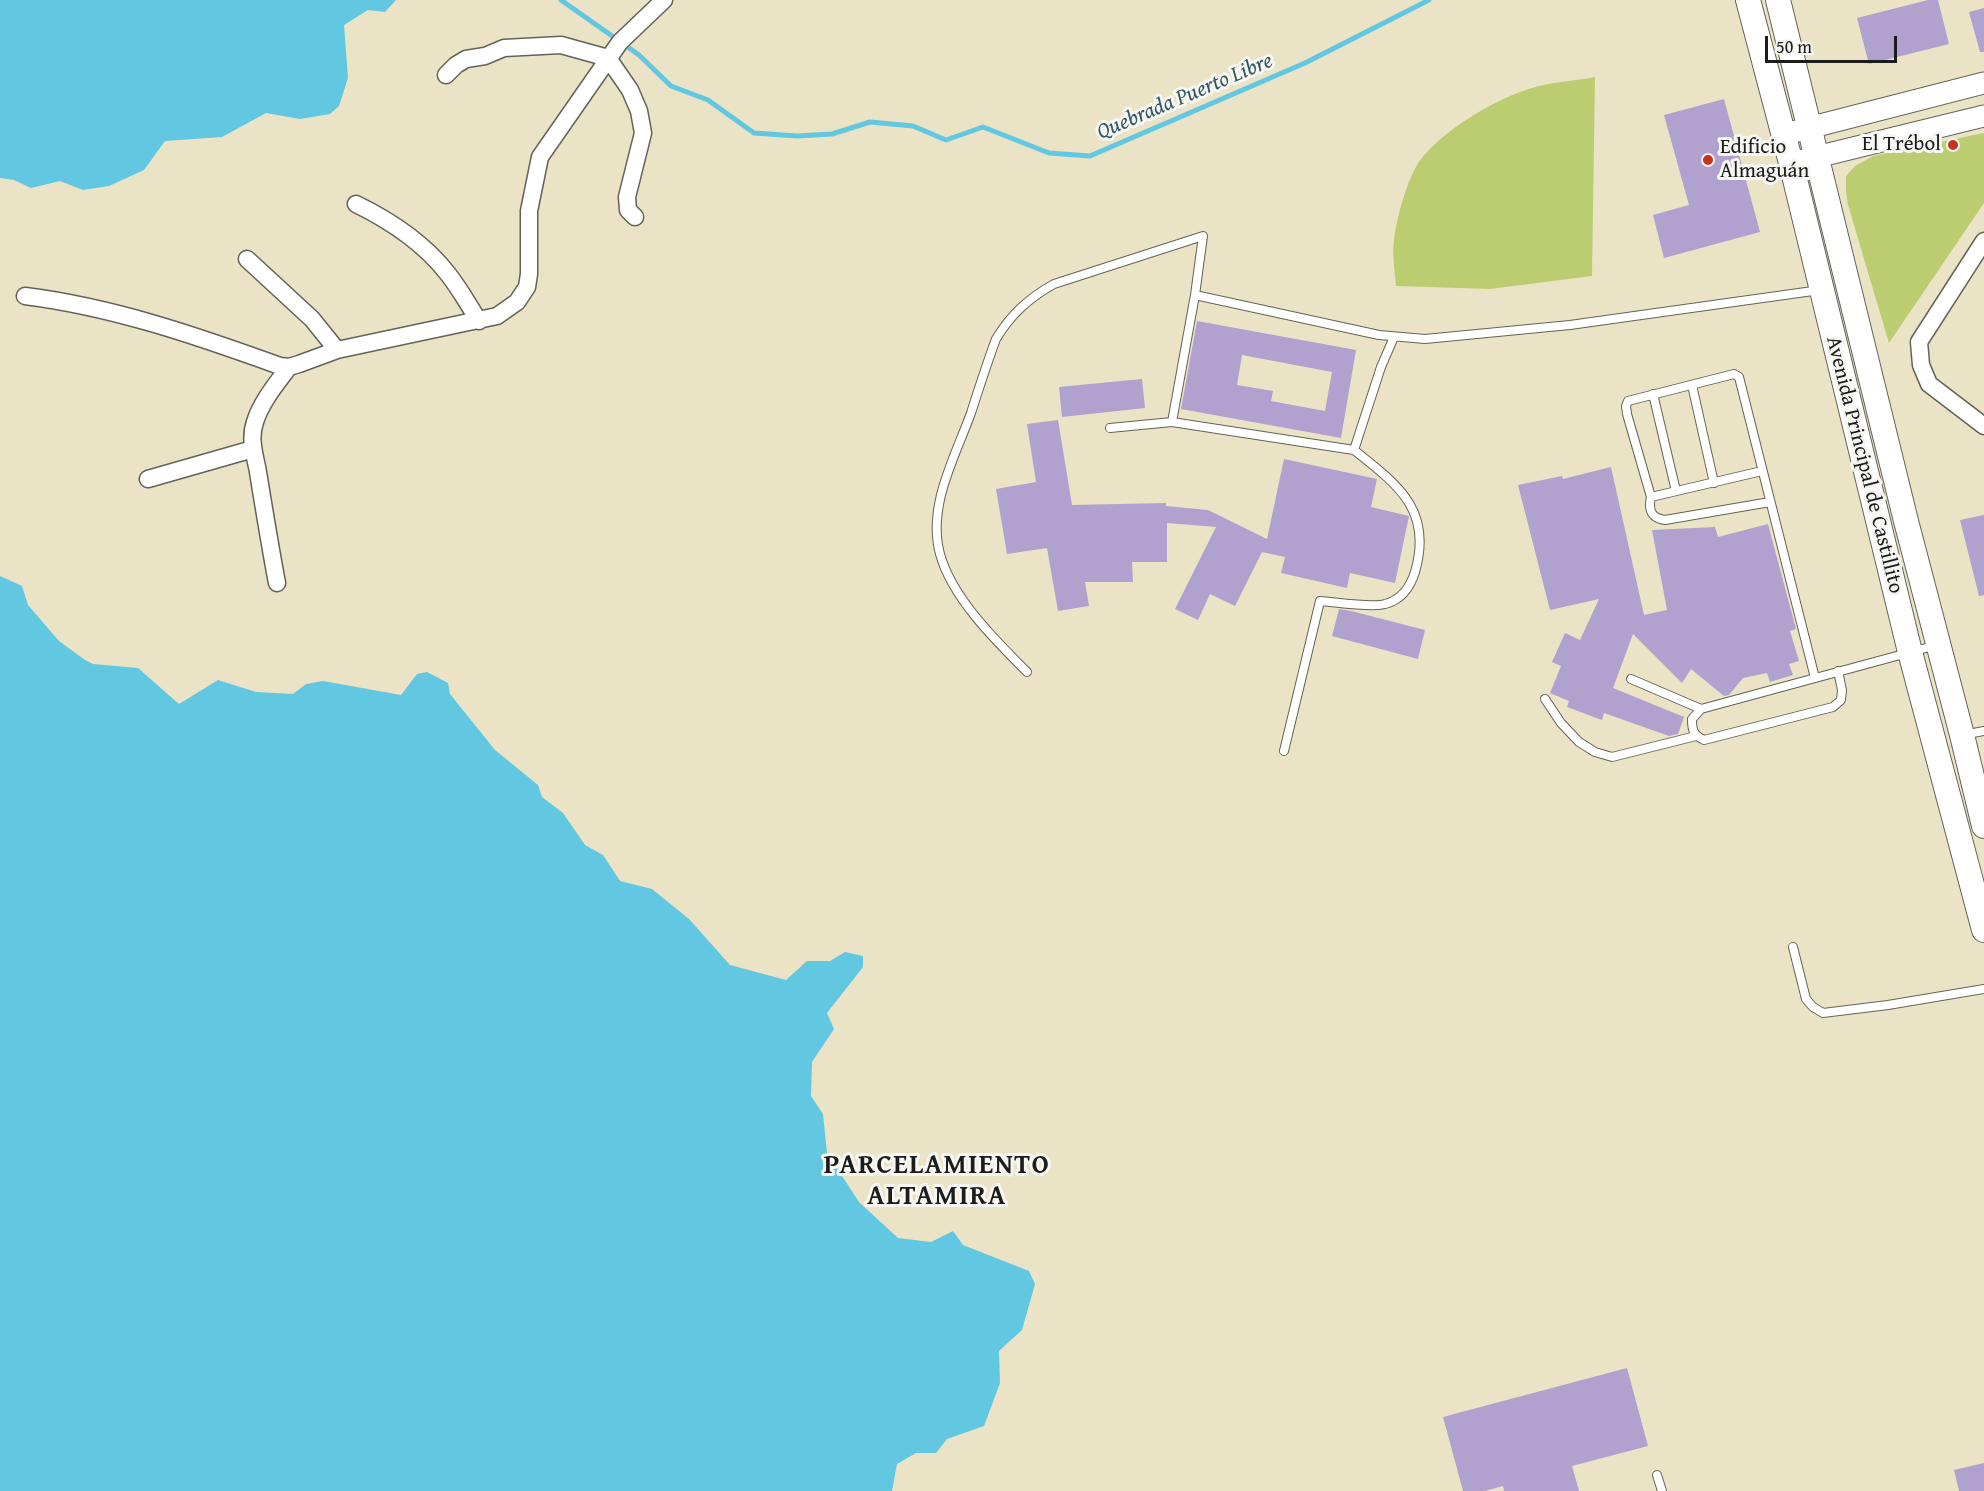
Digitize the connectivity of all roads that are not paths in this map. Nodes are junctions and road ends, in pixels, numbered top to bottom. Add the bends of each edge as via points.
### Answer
1 (664, 0) edge
2 (1749, 0) edge
3 (1778, 0) edge
4 (608, 58) junction
5 (446, 75) dead end
6 (1984, 83) edge
7 (1984, 116) edge
8 (1810, 127) junction
9 (1783, 134) junction
10 (1818, 156) junction
11 (1791, 163) junction
12 (356, 204) dead end
13 (635, 217) dead end
14 (1984, 241) edge
15 (247, 259) dead end
16 (1847, 285) junction
17 (1821, 289) junction
18 (1195, 295) junction
19 (25, 296) dead end
20 (479, 321) junction
21 (1394, 337) junction
22 (337, 350) junction
23 (289, 367) junction
24 (1692, 384) junction
25 (1653, 394) junction
26 (1172, 422) junction
27 (1984, 426) edge
28 (1110, 428) dead end
29 (253, 449) junction
30 (1354, 450) junction
31 (1762, 471) junction
32 (148, 479) dead end
33 (1714, 483) junction
34 (1676, 492) junction
35 (1651, 497) junction
36 (1770, 502) junction
37 (277, 583) dead end
38 (1937, 645) junction
39 (1910, 652) junction
40 (1838, 671) junction
41 (1027, 672) dead end
42 (1815, 678) junction
43 (1631, 679) dead end
44 (1545, 699) dead end
45 (1701, 709) junction
46 (1973, 733) edge
47 (1696, 736) junction
48 (1284, 751) dead end
49 (1984, 826) edge
50 (1984, 930) edge
51 (1793, 947) dead end
52 (1984, 989) edge
53 (1657, 1475) dead end
54 (1662, 1491) edge

1 - 4 street
2 - 9 main road, Avenida Principal de Castillito
3 - 8 main road, Avenida Principal de Castillito
4 - 5 street via 561,45 504,48 466,59
4 - 13 street via 630,90 643,133 627,197 628,210
4 - 20 street via 540,157 529,211 529,274 525,291 512,307
6 - 8 street
7 - 10 street
8 - 9 street
8 - 10 main road, Avenida Principal de Castillito
9 - 11 main road, Avenida Principal de Castillito
10 - 11 street
10 - 16 main road, Avenida Principal de Castillito
11 - 17 main road, Avenida Principal de Castillito
12 - 20 street via 402,230 434,258
14 - 27 street via 1919,342 1920,365 1929,384
15 - 22 street via 312,319
16 - 17 street
16 - 38 main road, Avenida Principal de Castillito
17 - 21 lane via 1570,325 1425,339
17 - 39 main road, Avenida Principal de Castillito
18 - 21 lane
18 - 26 lane
18 - 41 lane via 1203,236 1054,284 1022,306 996,339 945,482 937,531 940,554 966,604
19 - 23 street via 111,311
20 - 22 street
21 - 30 lane
22 - 23 street
23 - 29 street via 259,413 252,434
24 - 25 lane
24 - 31 lane via 1734,374 1739,377
24 - 33 lane
25 - 34 lane
25 - 35 lane via 1628,401 1626,406
26 - 28 lane
26 - 30 lane
29 - 32 street
29 - 37 street
30 - 48 lane via 1387,476 1415,513 1420,530 1415,570 1404,594 1382,605 1320,601
31 - 33 lane
31 - 36 lane
33 - 34 lane
34 - 35 lane
35 - 36 lane via 1652,514 1665,520
36 - 42 lane
38 - 39 lane
38 - 46 main road, Avenida Principal de Castillito
39 - 40 lane
39 - 50 main road, Avenida Principal de Castillito
40 - 42 lane
40 - 47 lane via 1841,700 1833,707 1704,740
42 - 45 lane
43 - 45 lane
44 - 47 lane via 1579,742 1612,757
45 - 47 lane via 1692,719
46 - 49 main road, Avenida Principal de Castillito
51 - 52 lane via 1806,999 1823,1013
53 - 54 lane

